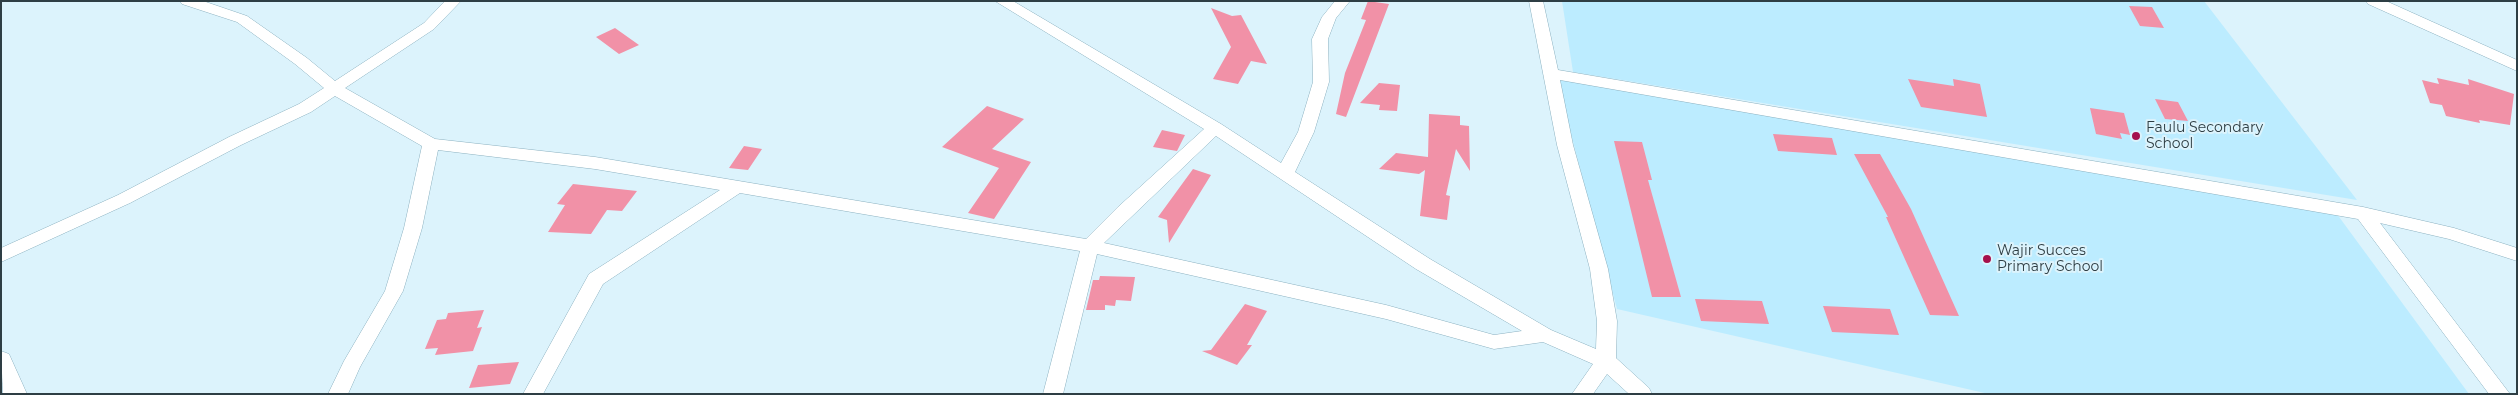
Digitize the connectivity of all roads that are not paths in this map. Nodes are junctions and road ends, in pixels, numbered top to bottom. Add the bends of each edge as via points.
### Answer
1 (187, 1) edge
2 (454, 1) edge
3 (1002, 1) edge
4 (1343, 1) edge
5 (1536, 1) edge
6 (2373, 1) edge
7 (2517, 66) edge
8 (1551, 74) junction
9 (333, 88) junction
10 (1215, 128) junction
11 (430, 144) junction
12 (1286, 173) junction
13 (738, 186) junction
14 (2363, 213) junction
15 (1090, 246) junction
16 (2517, 255) edge
17 (1, 256) edge
18 (1544, 335) junction
19 (1, 360) edge
20 (1606, 361) junction
21 (15, 394) edge
22 (338, 394) edge
23 (533, 394) edge
24 (1053, 394) edge
25 (1582, 394) edge
26 (1642, 394) edge
27 (2500, 394) edge

1 - 9 street via 242,19
2 - 9 street via 429,26
3 - 10 street
4 - 12 street via 1329,16 1320,39 1321,82 1306,132
5 - 8 street
6 - 7 street
8 - 14 street
8 - 20 street via 1566,146 1600,270 1607,321
9 - 11 street
9 - 17 street via 305,108 124,199
10 - 12 street
10 - 15 street
11 - 13 street via 594,163
11 - 22 street via 414,228 394,291
12 - 18 street via 1423,264
13 - 15 street
13 - 23 street via 596,278
14 - 16 street via 2454,234
14 - 27 street
15 - 18 street via 1386,312 1494,342
15 - 24 street
18 - 20 street
19 - 21 street
20 - 25 street
20 - 26 street

